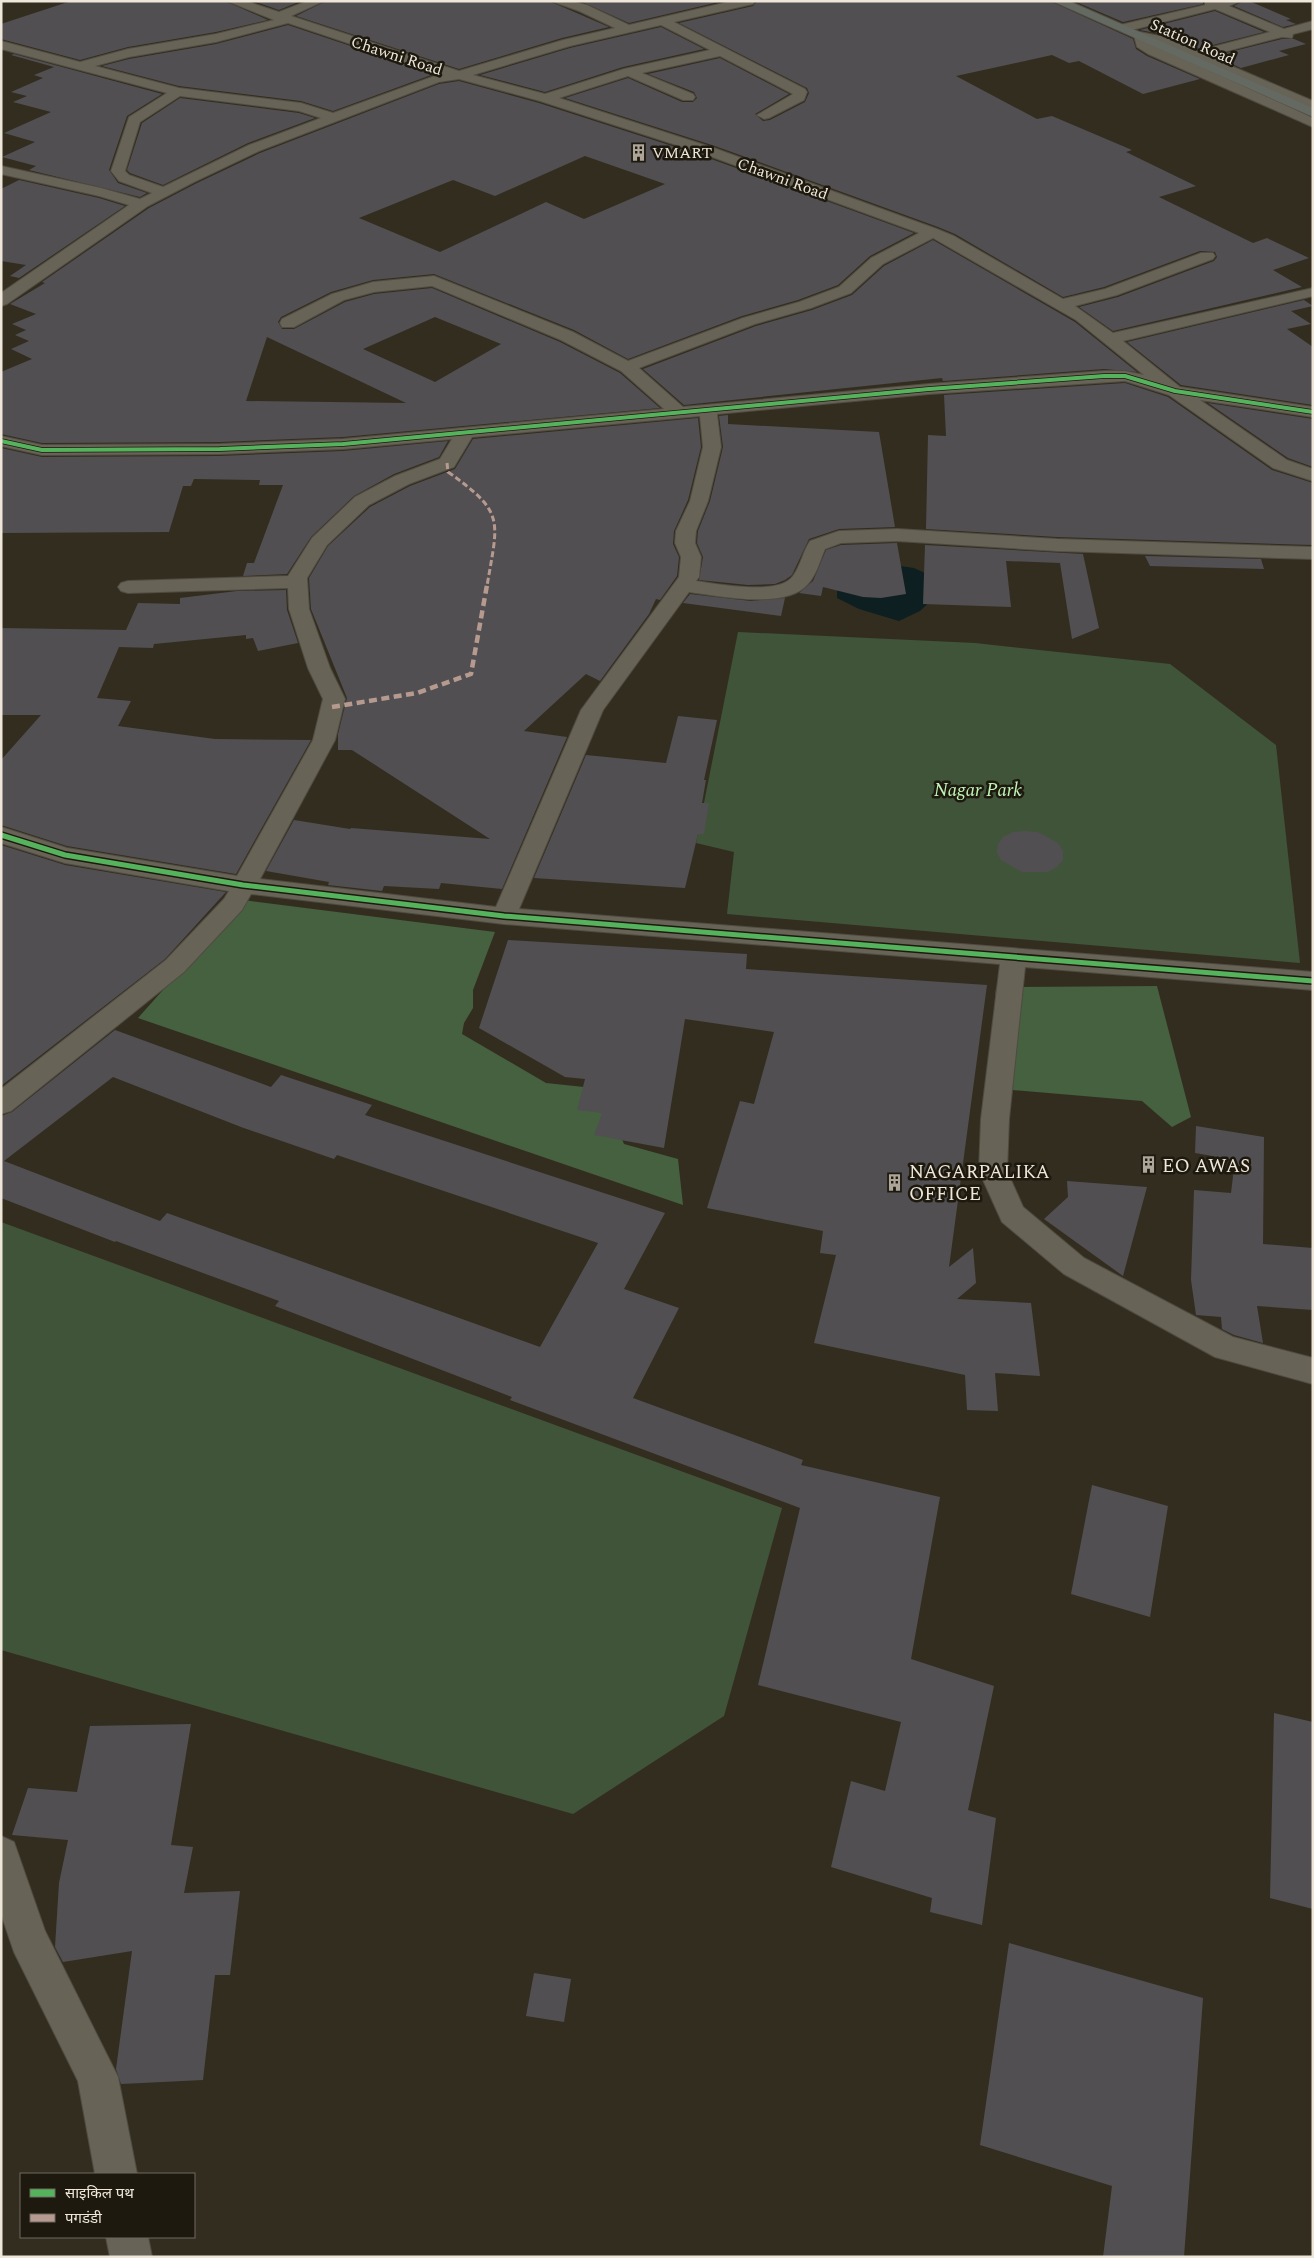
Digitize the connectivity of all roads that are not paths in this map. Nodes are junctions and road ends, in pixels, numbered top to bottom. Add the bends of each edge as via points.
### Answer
1 (233, 1) edge
2 (318, 1) edge
3 (557, 1) edge
4 (599, 1) edge
5 (749, 1) edge
6 (1059, 1) edge
7 (1235, 1) edge
8 (1212, 4) edge
9 (583, 8) junction
10 (283, 18) junction
11 (663, 21) junction
12 (1313, 25) edge
13 (1122, 28) junction
14 (627, 29) junction
15 (1283, 33) junction
16 (1140, 36) junction
17 (1306, 42) dead end
18 (1, 45) edge
19 (723, 51) junction
20 (1196, 55) junction
21 (84, 66) junction
22 (629, 72) junction
23 (458, 75) junction
24 (178, 92) junction
25 (688, 97) dead end
26 (545, 98) junction
27 (1313, 106) edge
28 (1313, 113) edge
29 (764, 115) dead end
30 (333, 117) junction
31 (1313, 123) edge
32 (1, 170) edge
33 (164, 192) junction
34 (139, 206) junction
35 (932, 232) junction
36 (1208, 256) dead end
37 (1310, 292) dead end
38 (1, 302) edge
39 (1060, 304) junction
40 (288, 323) dead end
41 (1110, 339) junction
42 (628, 368) junction
43 (1175, 391) junction
44 (1278, 407) junction
45 (708, 410) junction
46 (1313, 412) edge
47 (680, 413) junction
48 (1313, 426) edge
49 (464, 434) junction
50 (1, 441) edge
51 (1280, 464) junction
52 (1313, 475) edge
53 (1313, 492) edge
54 (1313, 553) edge
55 (297, 582) junction
56 (684, 585) junction
57 (128, 587) dead end
58 (1, 835) edge
59 (243, 885) junction
60 (504, 916) junction
61 (1014, 957) junction
62 (1313, 981) edge
63 (1, 1104) edge
64 (1313, 1372) edge
65 (1, 1855) edge
66 (116, 2173) edge
67 (127, 2238) edge
68 (131, 2257) edge

1 - 10 street, Chawni Road
2 - 10 street
3 - 9 street
4 - 9 street
5 - 11 street
6 - 13 main road, Station Road
7 - 8 street
8 - 13 street
8 - 15 street
9 - 14 street
10 - 21 street via 208,40 128,53
10 - 23 street, Chawni Road
11 - 14 street
11 - 19 street
12 - 15 street
13 - 16 main road, Station Road
14 - 23 street
15 - 17 street
15 - 20 street
16 - 20 street via 1160,40
16 - 28 main road, Station Road
16 - 31 street via 1141,44 1153,51
18 - 21 street
19 - 22 street
19 - 29 street via 800,92 799,97
20 - 27 street
21 - 24 street
22 - 25 street
22 - 26 street
23 - 26 street, Chawni Road
23 - 30 street via 416,84
24 - 30 street via 284,104
24 - 33 street via 134,120 118,171 124,178
26 - 35 street, Chawni Road via 709,151
30 - 33 street via 254,148
32 - 34 street via 101,192 131,200
33 - 34 street
34 - 38 street
35 - 39 street, Chawni Road
35 - 42 street via 877,261 845,290 673,348
36 - 39 street via 1111,292
37 - 41 street
39 - 41 street, Chawni Road
40 - 42 street via 338,297 373,287 434,281 567,336
41 - 43 street, Chawni Road
42 - 47 street
43 - 44 street
43 - 45 street via 1144,380 1104,376
43 - 51 street, Chawni Road
44 - 46 street
44 - 48 street
45 - 47 street
45 - 56 street via 712,447 699,501 686,531 685,543 691,557 689,577
47 - 49 street
49 - 50 street via 343,444 220,449 42,450
49 - 55 street via 447,463 402,480 362,501 319,542
51 - 52 street, Chawni Road
51 - 53 street, Chawni Road via 1292,480
54 - 56 street via 1057,545 897,535 839,537 817,545 801,581 790,588 763,593
55 - 57 street
55 - 59 street via 299,609 319,668 334,699 324,740
56 - 60 street via 592,710
58 - 59 street via 65,855
59 - 60 street
59 - 63 street via 232,904 175,966
60 - 61 street
61 - 62 street
61 - 64 street via 995,1118 993,1171 1012,1214 1074,1266 1226,1348
65 - 66 street via 28,1938 98,2077
67 - 68 street

